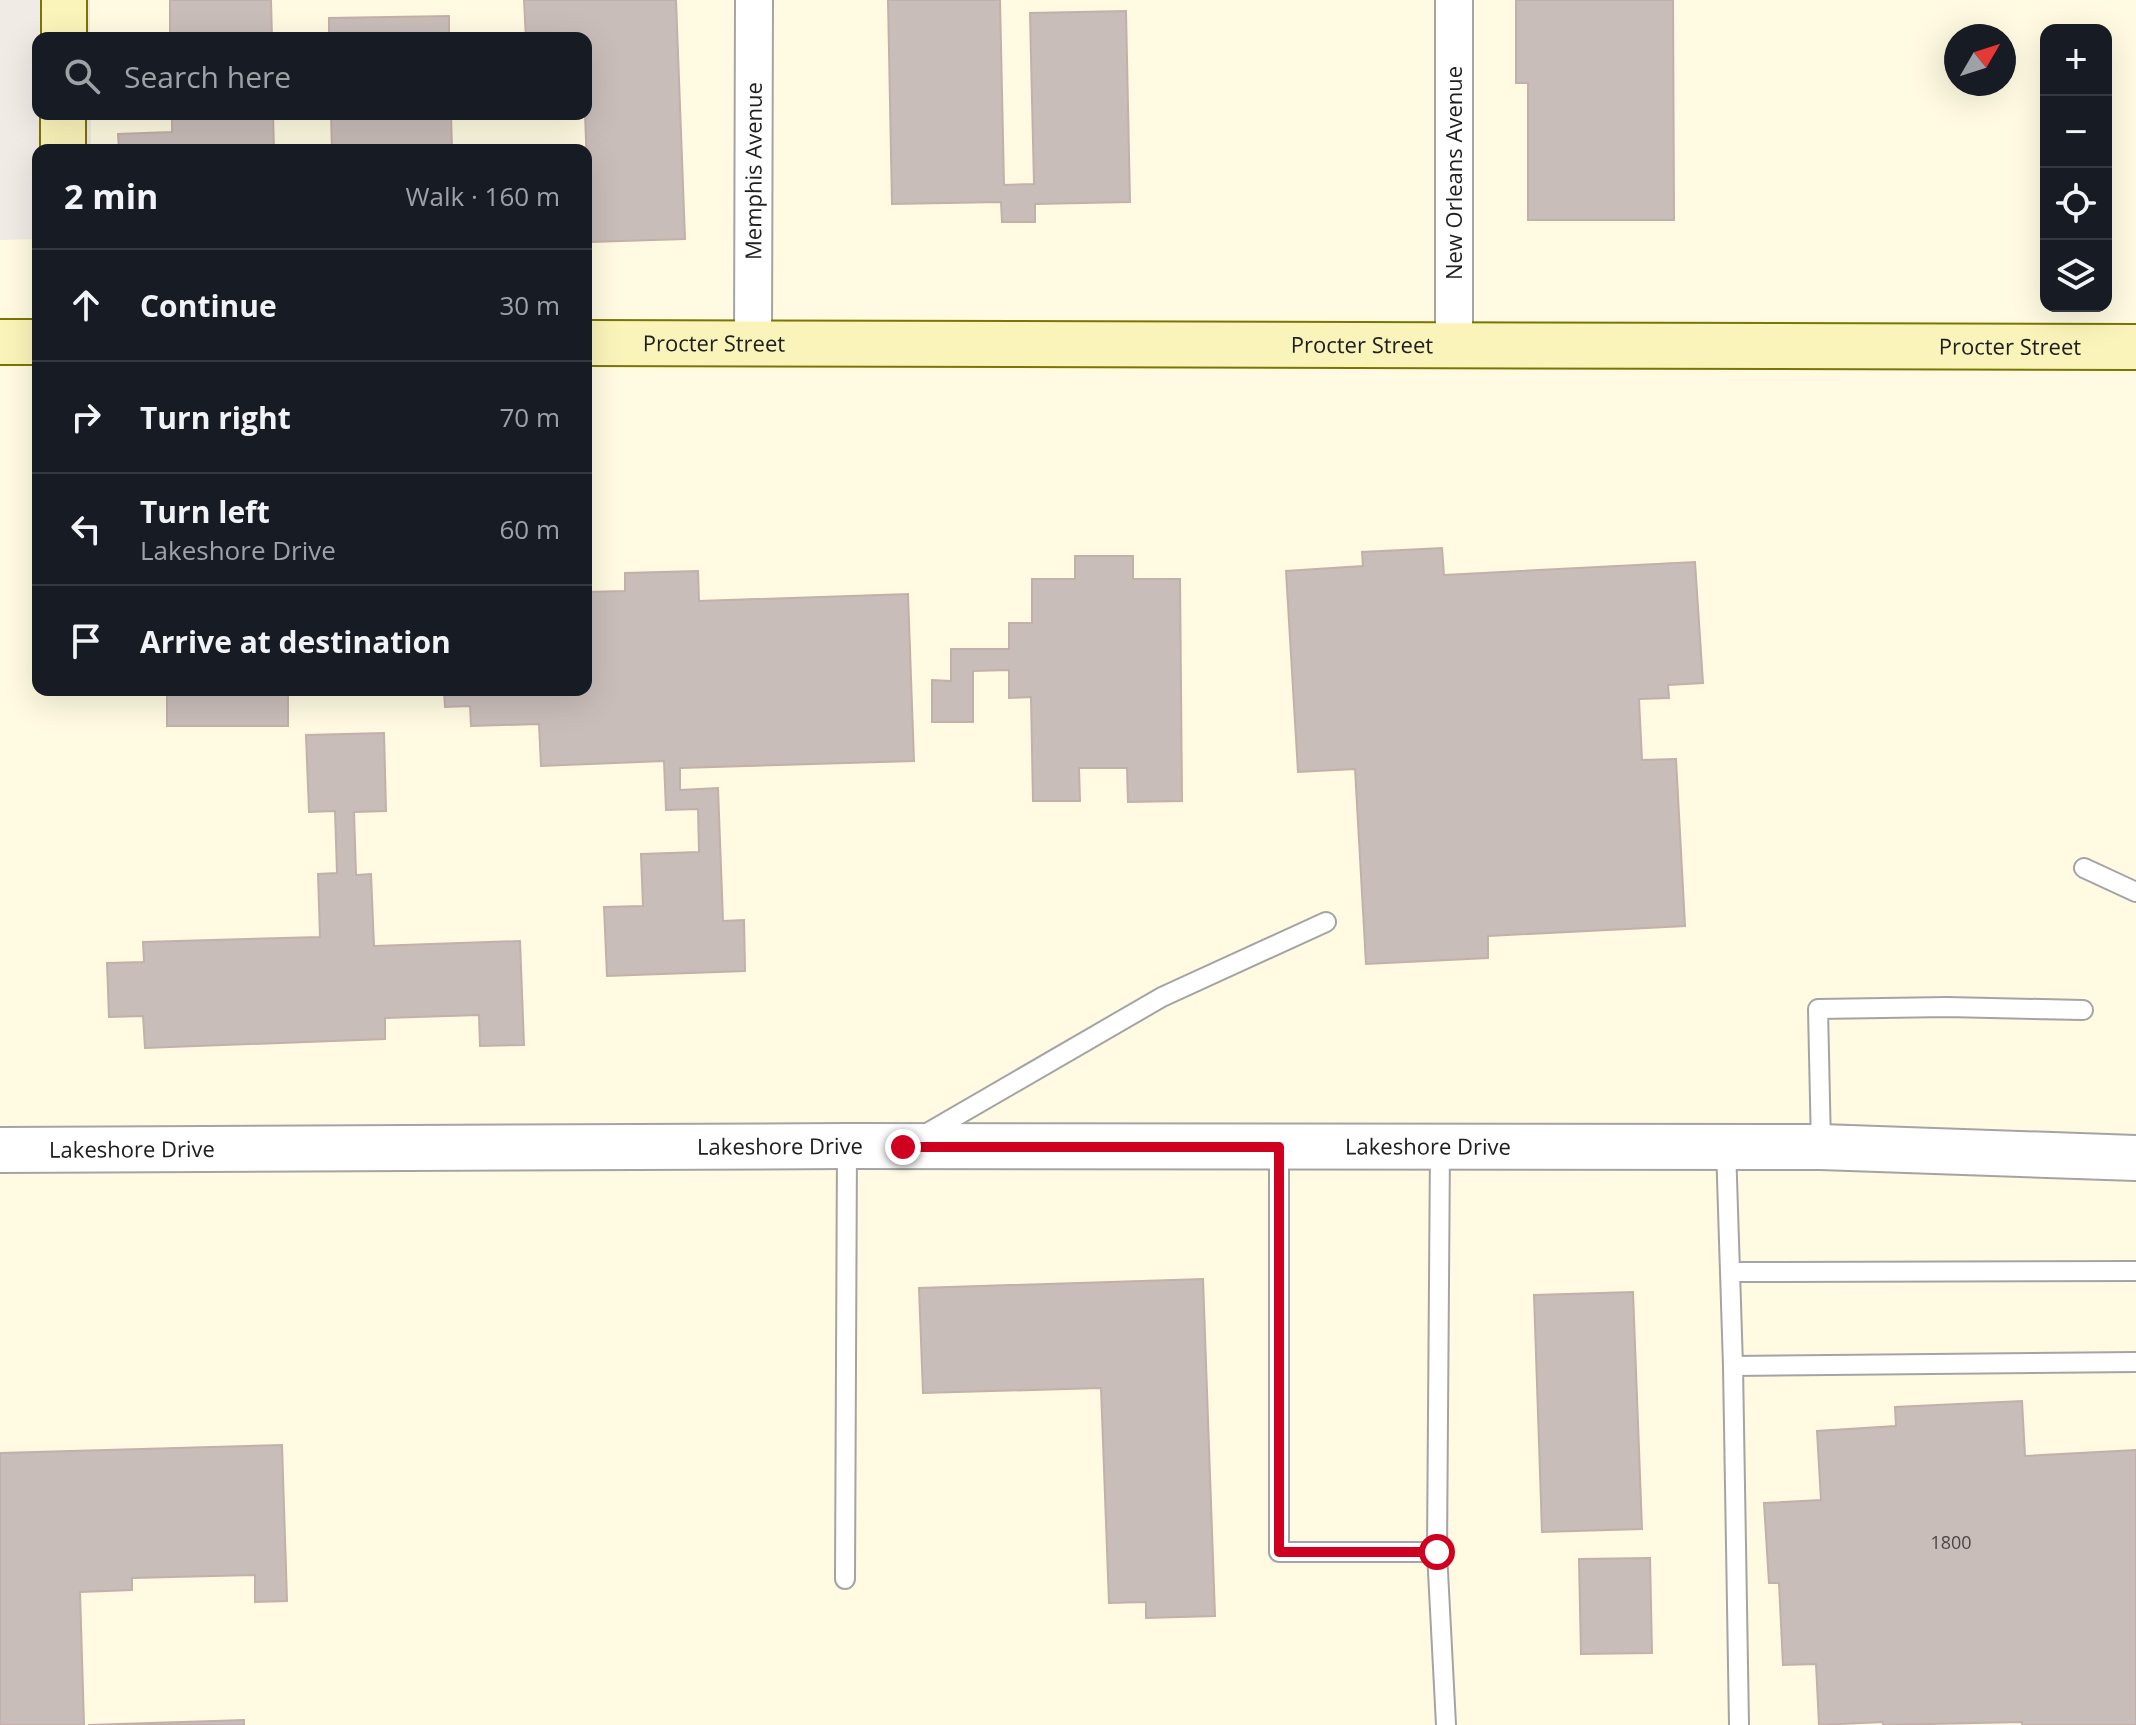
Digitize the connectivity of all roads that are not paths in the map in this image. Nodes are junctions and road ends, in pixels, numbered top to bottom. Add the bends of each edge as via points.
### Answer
1 (64, 0) edge
2 (754, 0) edge
3 (1454, 0) edge
4 (64, 32) edge
5 (63, 120) edge
6 (63, 144) edge
7 (0, 342) edge
8 (32, 342) edge
9 (592, 343) edge
10 (753, 343) junction
11 (1454, 346) junction
12 (2136, 347) edge
13 (2084, 868) dead end
14 (2136, 892) edge
15 (1326, 922) dead end
16 (2083, 1010) dead end
17 (847, 1146) junction
18 (903, 1147) junction
19 (1279, 1147) junction
20 (1440, 1147) junction
21 (1726, 1147) junction
22 (1821, 1147) junction
23 (0, 1150) edge
24 (2136, 1158) edge
25 (2136, 1271) edge
26 (1730, 1272) junction
27 (2136, 1362) edge
28 (1733, 1366) junction
29 (1437, 1552) junction
30 (845, 1579) dead end
31 (1446, 1725) edge
32 (1739, 1725) edge

1 - 4 main road
2 - 10 street, Memphis Avenue
3 - 11 street, New Orleans Avenue
5 - 6 main road
7 - 8 main road
9 - 10 main road, Procter Street
10 - 11 main road, Procter Street
11 - 12 main road, Procter Street
13 - 14 lane
15 - 18 lane via 1162,997
16 - 22 lane via 1818,1009
17 - 18 street, Lakeshore Drive
17 - 23 street, Lakeshore Drive
17 - 30 lane
18 - 19 street, Lakeshore Drive
19 - 20 street, Lakeshore Drive
19 - 29 lane via 1279,1552
20 - 21 street, Lakeshore Drive
20 - 29 lane
21 - 22 street, Lakeshore Drive
21 - 26 lane
22 - 24 street, Lakeshore Drive
25 - 26 lane
26 - 28 lane
27 - 28 lane
28 - 32 lane
29 - 31 lane

